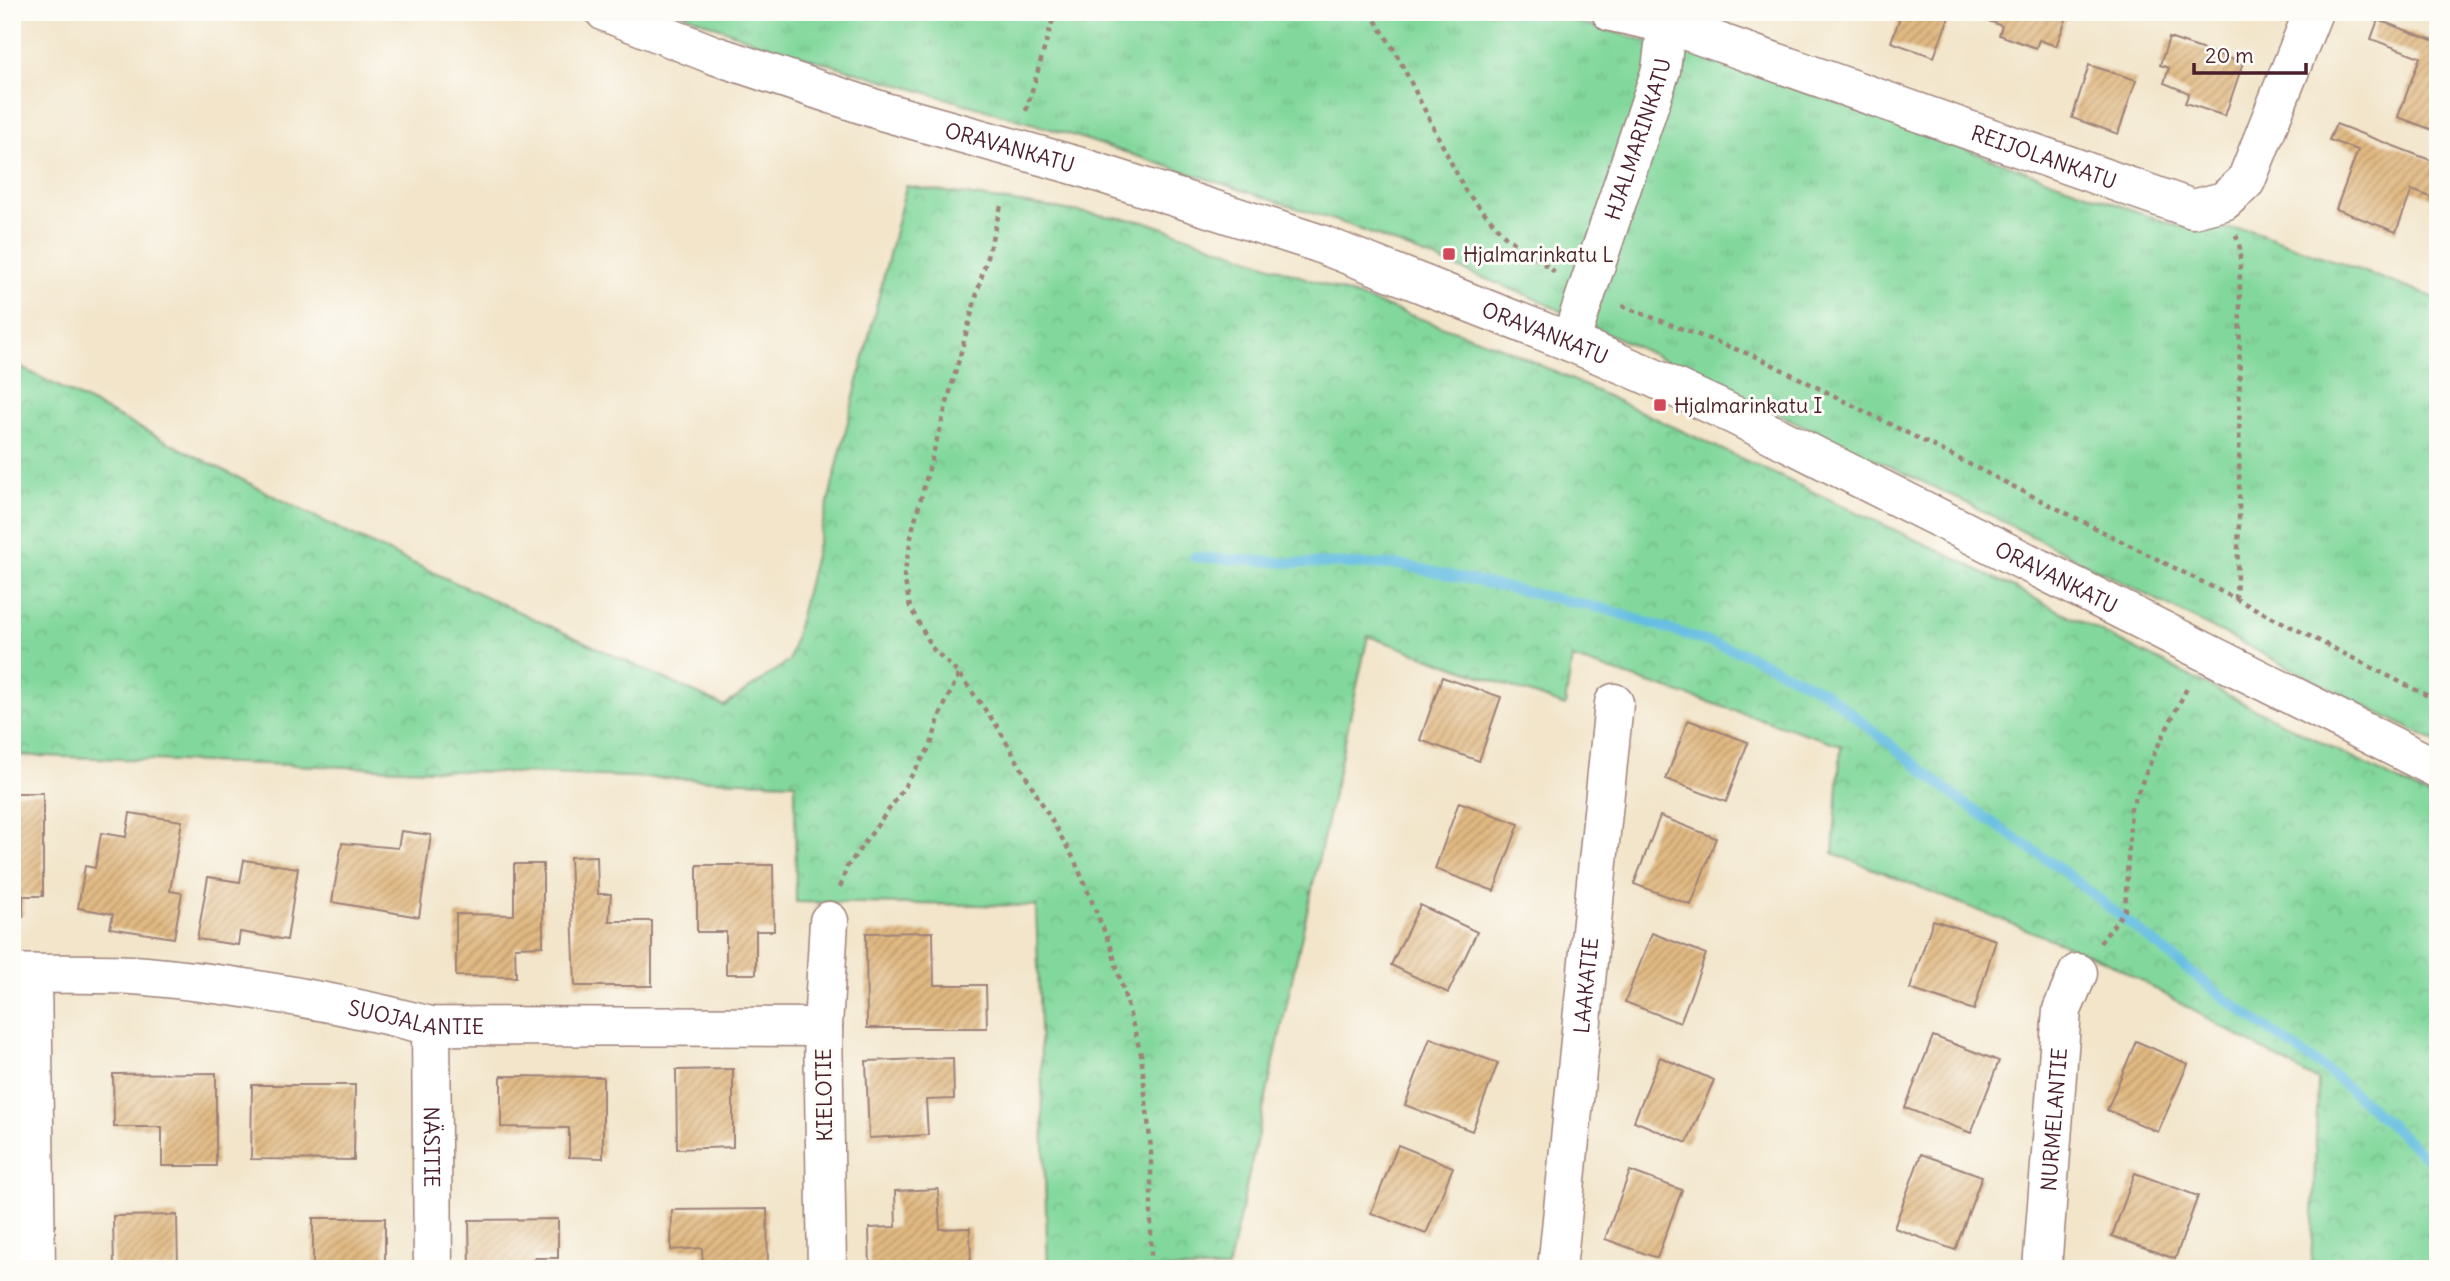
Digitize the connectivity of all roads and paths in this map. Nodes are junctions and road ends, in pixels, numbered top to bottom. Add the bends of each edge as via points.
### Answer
1 (605, 12) edge
2 (1055, 12) edge
3 (1370, 12) edge
4 (1611, 12) edge
5 (2314, 12) edge
6 (1667, 18) edge
7 (1026, 111) dead end
8 (2224, 201) junction
9 (1001, 206) dead end
10 (1588, 293) junction
11 (1570, 342) junction
12 (2236, 599) junction
13 (2205, 651) junction
14 (958, 674) junction
15 (2438, 701) edge
16 (1614, 703) dead end
17 (2438, 769) edge
18 (829, 921) joint
19 (2113, 926) dead end
20 (2078, 973) dead end
21 (22, 974) edge
22 (431, 1026) junction
23 (823, 1027) junction
24 (36, 1269) edge
25 (433, 1269) edge
26 (827, 1269) edge
27 (1151, 1269) edge
28 (1557, 1269) edge
29 (2042, 1269) edge

1 - 11 street, ORAVANKATU via 714,55 885,112 1081,167 1318,243
2 - 7 path
3 - 10 path via 1395,51 1466,192 1505,236
4 - 6 street, REIJOLANKATU
5 - 8 street via 2246,181
6 - 8 street, REIJOLANKATU via 2193,209
6 - 10 street, HJALMARINKATU via 1661,70
8 - 12 path via 2240,248
9 - 14 path via 913,527 904,576 911,607 933,649
10 - 11 street, HJALMARINKATU
10 - 12 path via 1759,358
11 - 13 street, ORAVANKATU via 1736,416
12 - 15 path
13 - 17 street, ORAVANKATU
13 - 19 path via 2131,808 2125,910
14 - 18 path via 931,745 847,867
14 - 27 path via 997,726 1073,859 1111,947 1141,1054 1151,1149
16 - 28 street, LAAKATIE
18 - 23 street, KIELOTIE
20 - 29 street, NURMELANTIE via 2062,1010
21 - 22 street, SUOJALANTIE via 144,976 255,989
21 - 24 street
22 - 23 street, SUOJALANTIE
22 - 25 street, NÄSITIE
23 - 26 street, KIELOTIE

